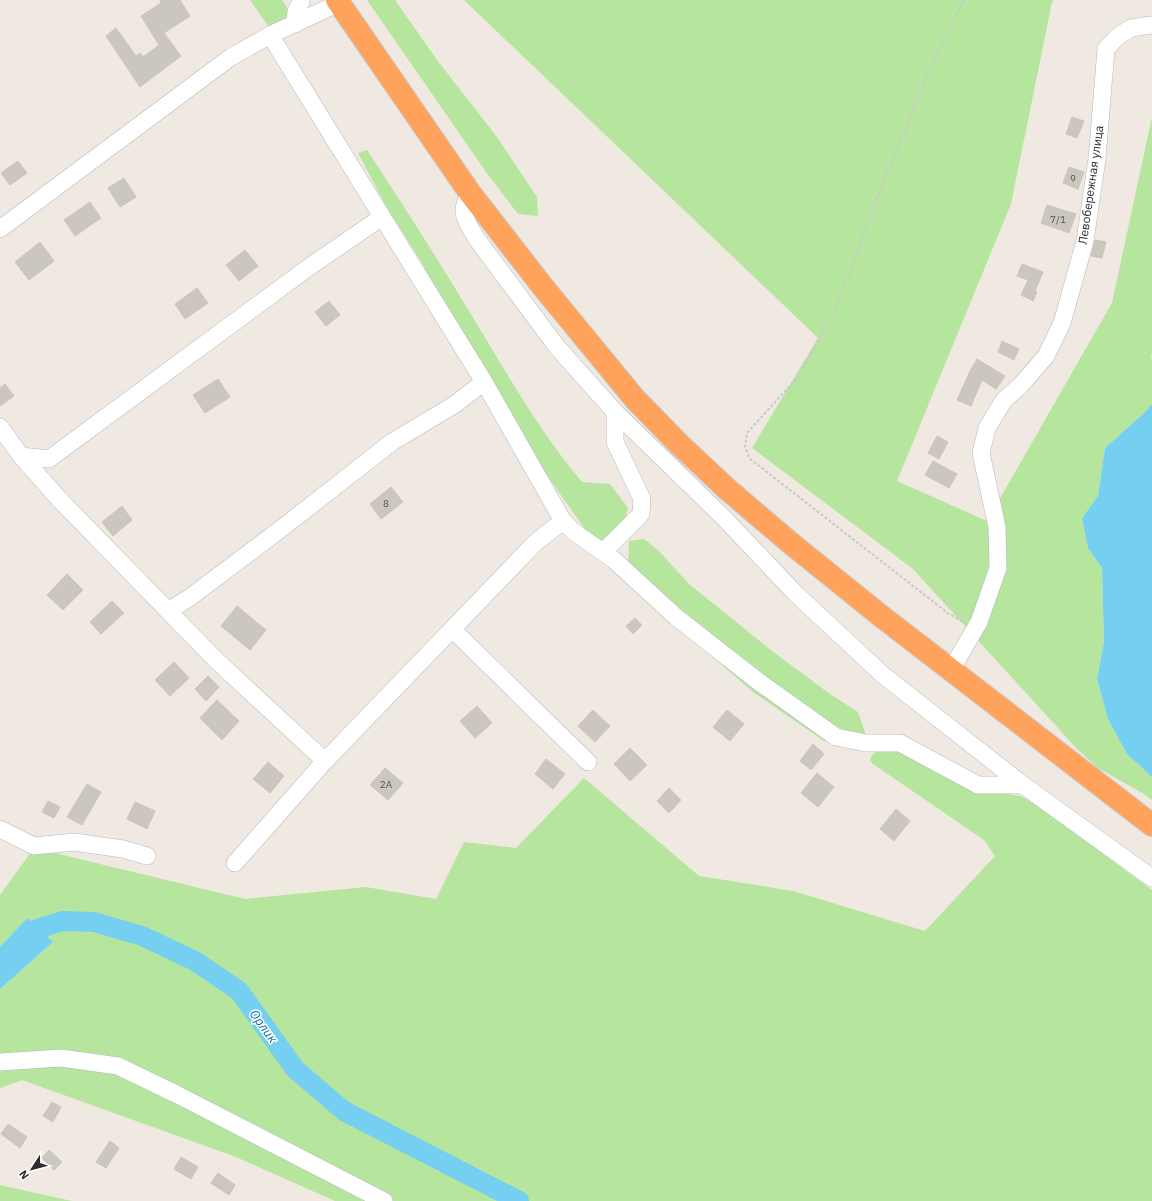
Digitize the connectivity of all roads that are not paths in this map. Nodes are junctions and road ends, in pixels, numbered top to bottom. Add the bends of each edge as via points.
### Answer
1 (301, 0) edge
2 (338, 2) edge
3 (295, 24) junction
4 (1152, 25) edge
5 (270, 35) junction
6 (470, 192) junction
7 (382, 217) junction
8 (0, 229) edge
9 (484, 382) junction
10 (614, 412) junction
11 (0, 426) edge
12 (21, 456) junction
13 (563, 521) junction
14 (603, 552) junction
15 (168, 611) junction
16 (452, 629) junction
17 (951, 670) junction
18 (325, 761) junction
19 (588, 762) dead end
20 (1023, 785) junction
21 (1152, 825) edge
22 (0, 829) edge
23 (147, 856) dead end
24 (235, 863) dead end
25 (1152, 878) edge
26 (0, 1062) edge
27 (384, 1201) edge

1 - 3 street via 296,11
2 - 3 street
2 - 6 highway
3 - 5 street
4 - 17 street, Левобережная улица via 1131,28 1117,37 1106,49 1097,159 1085,241 1062,324 1046,356 1004,400 987,428 981,453 997,527 998,568 980,622
5 - 7 street
5 - 8 street via 231,57
6 - 10 street via 464,202 464,213 476,238 557,347
6 - 17 highway via 590,346 634,399 678,443 788,541
7 - 9 street
7 - 12 street via 309,267 49,458
9 - 13 street
9 - 15 street via 454,404 392,442 189,598
10 - 14 street via 615,442 642,499 641,514
10 - 20 street via 722,516 796,594 883,675
11 - 12 street
12 - 15 street via 59,499
13 - 14 street
13 - 16 street via 536,542
14 - 20 street via 676,617 759,682 836,737 866,743 900,743 978,785
15 - 18 street via 217,661
16 - 18 street
16 - 19 street
17 - 21 highway
18 - 24 street
20 - 25 street
22 - 23 street via 34,846 74,842 123,849
26 - 27 street via 61,1058 118,1066

